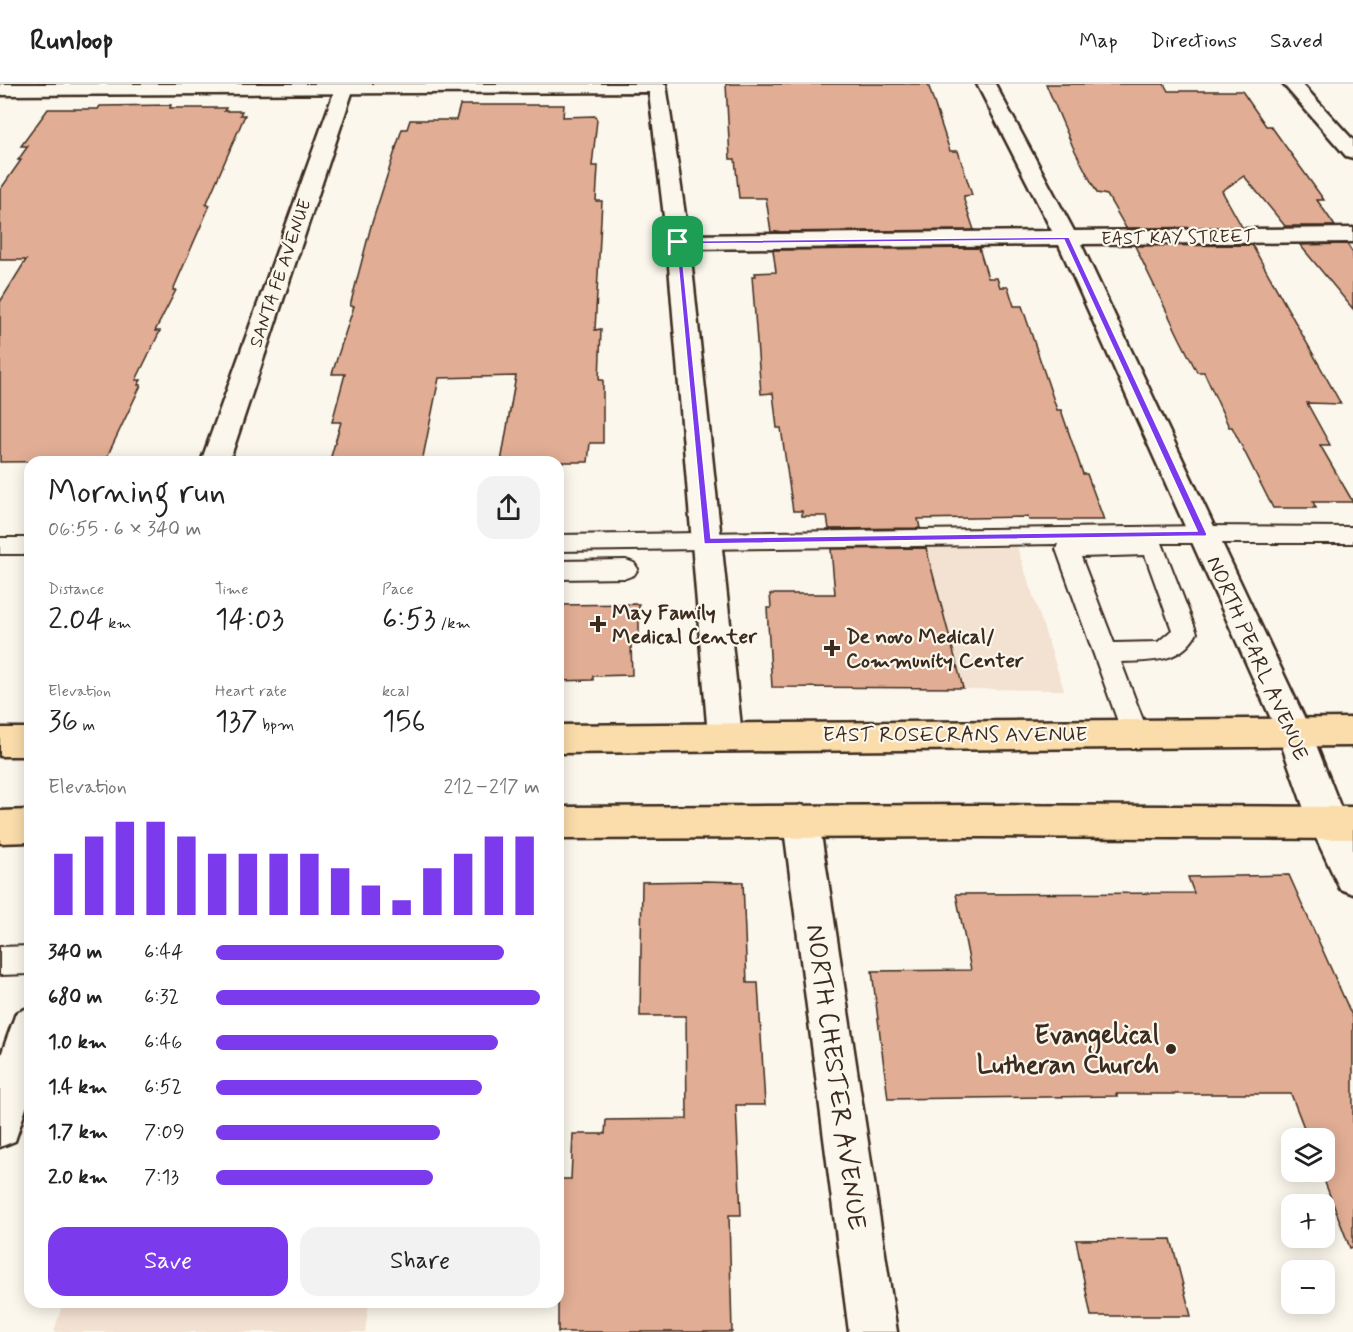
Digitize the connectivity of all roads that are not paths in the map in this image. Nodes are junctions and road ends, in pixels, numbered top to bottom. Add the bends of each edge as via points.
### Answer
1 (986, 84) edge
2 (1292, 84) edge
3 (657, 85) edge
4 (1, 87) edge
5 (346, 87) edge
6 (1353, 152) edge
7 (1353, 235) edge
8 (1067, 238) junction
9 (678, 242) junction
10 (216, 456) edge
11 (1203, 534) junction
12 (1353, 535) edge
13 (707, 541) junction
14 (568, 542) edge
15 (0, 546) edge
16 (24, 546) edge
17 (626, 569) dead end
18 (567, 570) edge
19 (1106, 653) junction
20 (1294, 732) junction
21 (1353, 732) edge
22 (1135, 733) junction
23 (725, 736) junction
24 (564, 739) edge
25 (0, 742) edge
26 (24, 742) edge
27 (801, 821) junction
28 (564, 823) edge
29 (1340, 823) edge
30 (24, 826) edge
31 (0, 827) edge
32 (1353, 877) edge
33 (24, 960) edge
34 (0, 961) edge
35 (24, 1040) edge
36 (8, 1075) edge
37 (0, 1126) edge
38 (873, 1332) edge

1 - 8 street, NORTH PEARL AVENUE
2 - 6 street
3 - 5 street
3 - 9 street
4 - 5 street
5 - 10 street, SANTA FE AVENUE
7 - 8 street, EAST KAY STREET
8 - 9 street, EAST KAY STREET
8 - 11 street, NORTH PEARL AVENUE
9 - 13 street
11 - 12 lane
11 - 13 lane
11 - 20 street, NORTH PEARL AVENUE
13 - 14 lane
13 - 23 street
14 - 18 lane
15 - 16 lane
17 - 18 lane
19 - 19 lane via 1066,549 1153,546 1185,633 1163,651
19 - 22 lane
20 - 21 main road, EAST ROSECRANS AVENUE
20 - 22 main road, EAST ROSECRANS AVENUE
20 - 29 street, NORTH PEARL AVENUE
22 - 23 main road, EAST ROSECRANS AVENUE
23 - 24 main road, EAST ROSECRANS AVENUE
25 - 26 main road
27 - 28 main road
27 - 29 main road
27 - 38 street, NORTH CHESTER AVENUE
29 - 32 street, NORTH PEARL AVENUE
30 - 31 main road
33 - 34 lane
35 - 36 street
36 - 37 street

